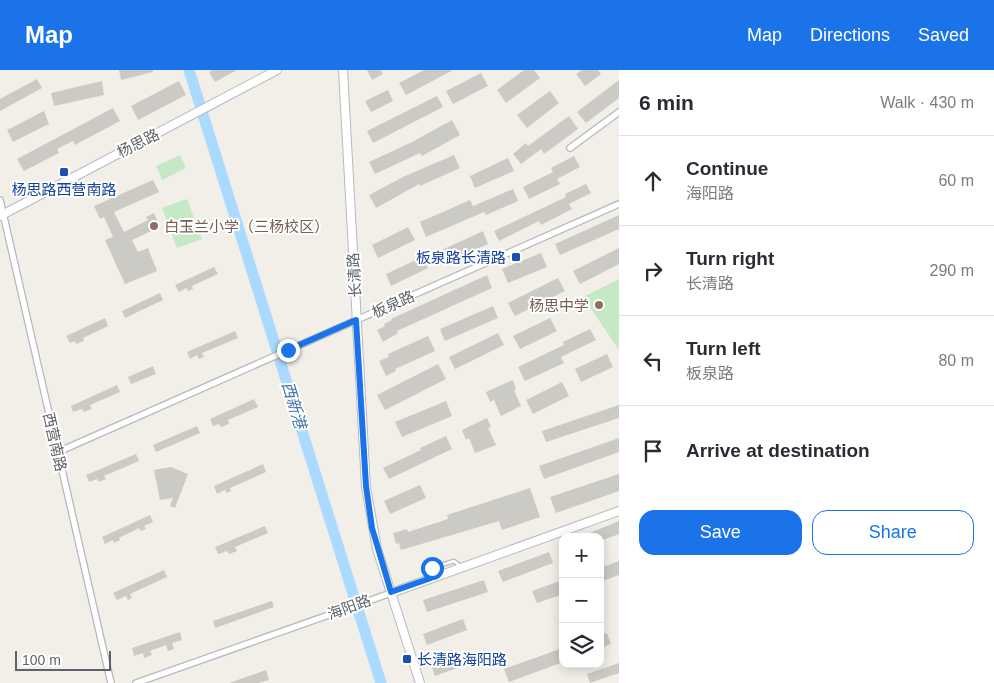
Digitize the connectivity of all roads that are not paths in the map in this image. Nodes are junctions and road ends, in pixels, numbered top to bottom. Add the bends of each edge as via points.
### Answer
1 (277, 70) edge
2 (343, 70) edge
3 (619, 112) edge
4 (570, 148) dead end
5 (0, 200) edge
6 (619, 204) edge
7 (2, 215) edge
8 (356, 320) junction
9 (58, 452) junction
10 (619, 511) edge
11 (391, 592) junction
12 (111, 683) edge
13 (136, 683) edge
14 (420, 683) edge

1 - 7 main road, 杨思路
2 - 8 main road, 长清路
3 - 4 street
5 - 7 street, 西营南路
6 - 8 street, 板泉路
7 - 9 street, 西营南路
8 - 9 street, 板泉路
8 - 11 main road, 长清路 via 366,494 372,528
9 - 12 street, 西营南路
10 - 11 main road, 海阳路
11 - 13 street, 海阳路
11 - 14 main road, 长清路

